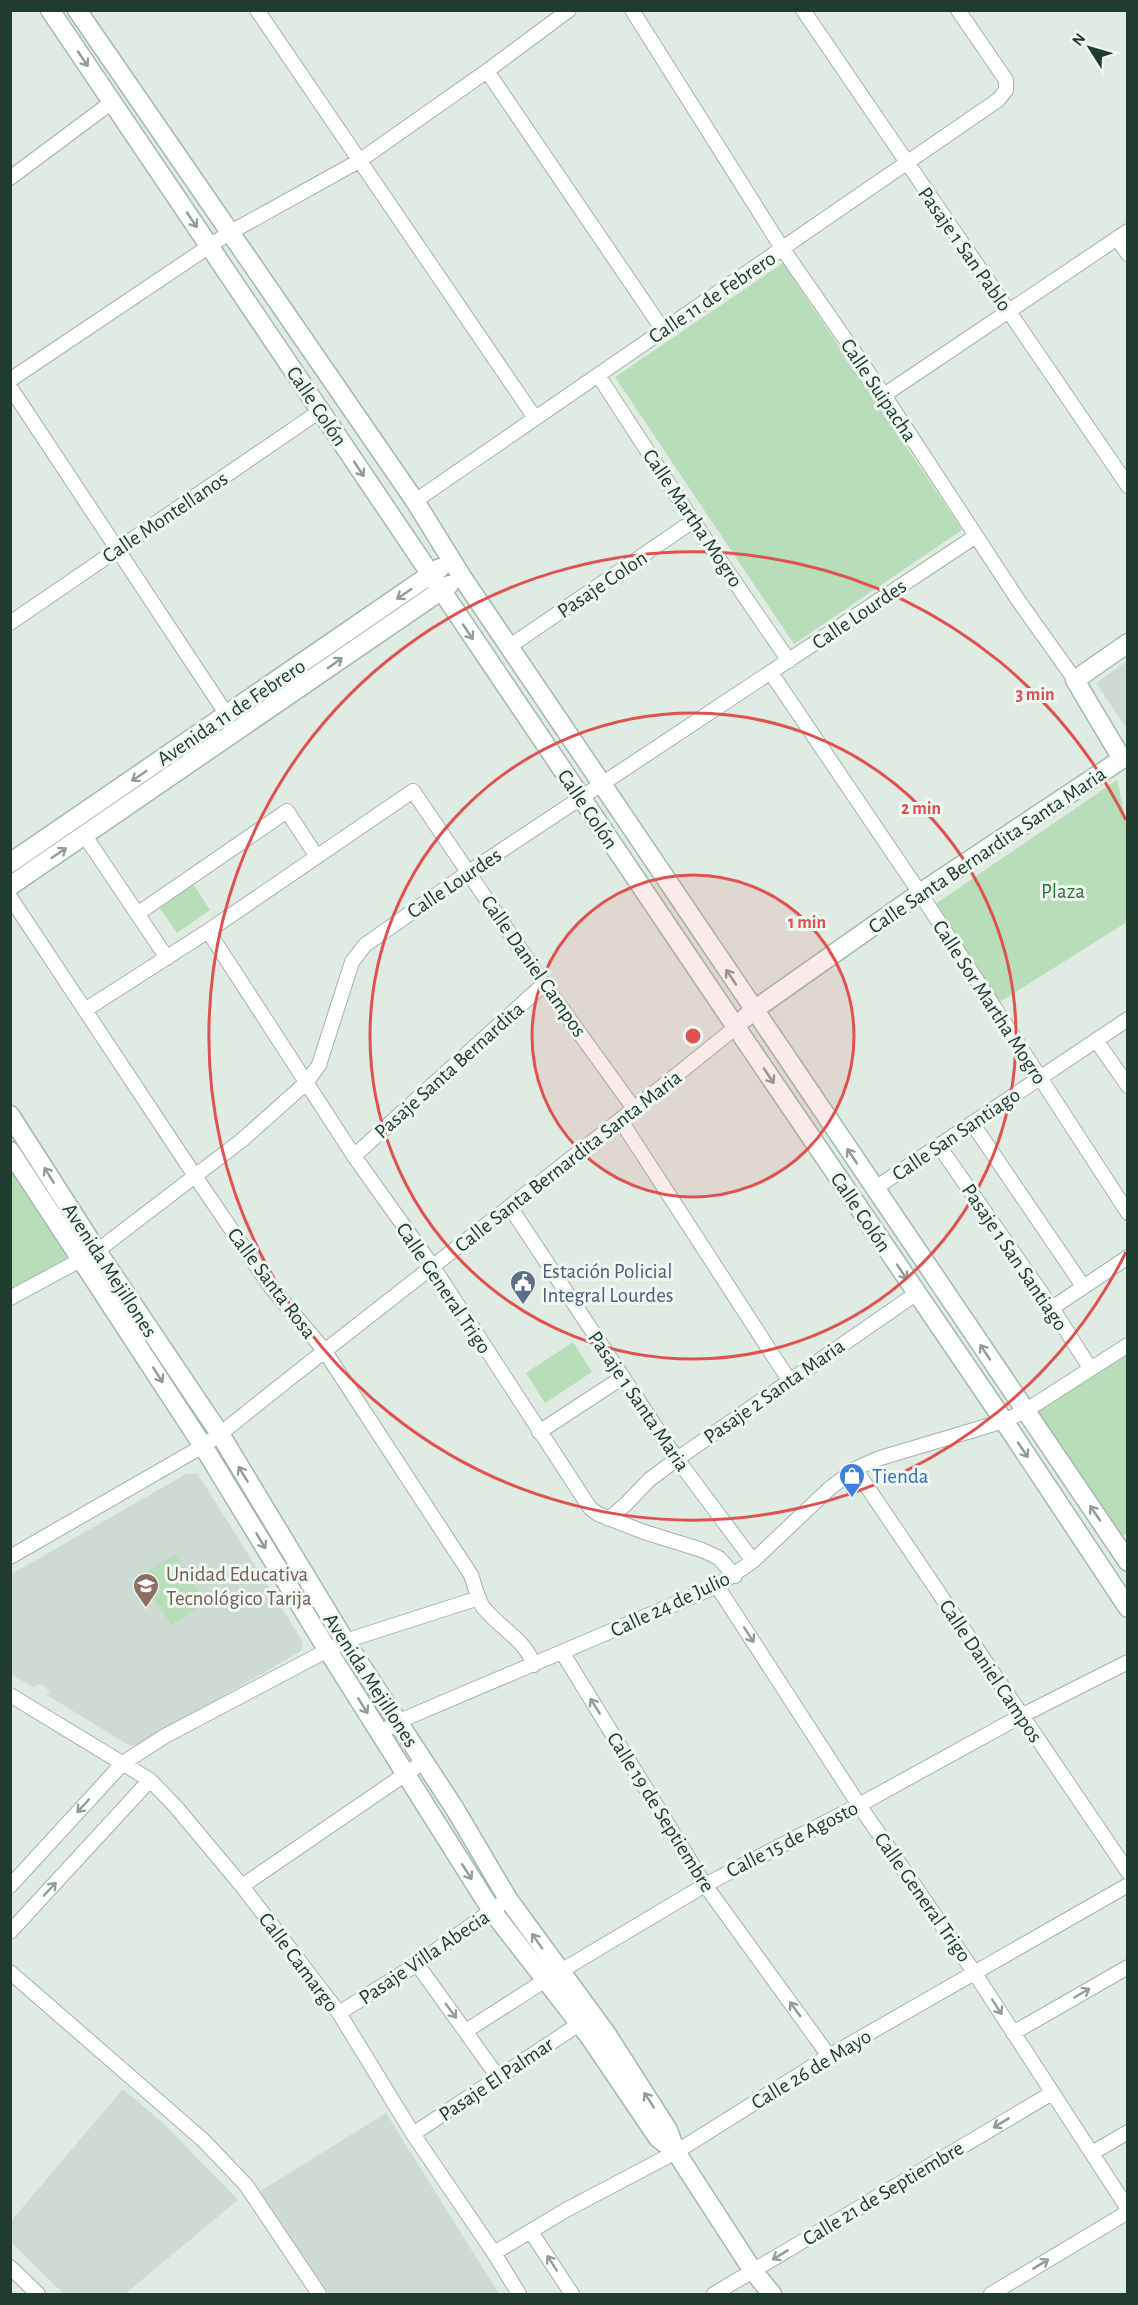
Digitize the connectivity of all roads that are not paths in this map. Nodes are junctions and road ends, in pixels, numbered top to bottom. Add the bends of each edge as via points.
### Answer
1 (50, 10) edge
2 (77, 10) edge
3 (257, 10) edge
4 (569, 10) edge
5 (632, 10) edge
6 (803, 10) edge
7 (958, 10) edge
8 (487, 72) junction
9 (112, 102) junction
10 (359, 161) junction
11 (906, 163) junction
12 (10, 178) edge
13 (229, 233) junction
14 (1122, 234) edge
15 (210, 246) junction
16 (782, 248) junction
17 (1128, 254) edge
18 (1008, 310) junction
19 (663, 330) junction
20 (598, 375) junction
21 (10, 380) edge
22 (10, 387) edge
23 (884, 395) junction
24 (320, 411) junction
25 (536, 418) junction
26 (1128, 486) edge
27 (415, 501) junction
28 (693, 521) junction
29 (976, 536) junction
30 (118, 550) junction
31 (450, 559) junction
32 (462, 577) junction
33 (435, 583) junction
34 (10, 623) edge
35 (1128, 643) edge
36 (510, 646) junction
37 (789, 661) junction
38 (771, 673) junction
39 (1076, 680) junction
40 (227, 715) junction
41 (1125, 764) edge
42 (604, 784) junction
43 (581, 798) junction
44 (85, 836) junction
45 (317, 857) junction
46 (10, 863) edge
47 (469, 872) junction
48 (10, 886) edge
49 (920, 893) junction
50 (10, 897) edge
51 (137, 914) junction
52 (208, 931) junction
53 (167, 958) junction
54 (544, 984) junction
55 (85, 1010) junction
56 (754, 1010) junction
57 (1128, 1019) edge
58 (736, 1028) junction
59 (1095, 1040) junction
60 (1040, 1077) junction
61 (306, 1083) junction
62 (1128, 1086) edge
63 (635, 1110) junction
64 (10, 1115) edge
65 (621, 1121) junction
66 (972, 1123) junction
67 (939, 1146) junction
68 (10, 1151) edge
69 (354, 1156) junction
70 (195, 1176) junction
71 (874, 1189) junction
72 (510, 1207) junction
73 (1128, 1213) edge
74 (89, 1255) junction
75 (1128, 1257) edge
76 (433, 1268) junction
77 (1083, 1286) junction
78 (917, 1293) junction
79 (10, 1298) edge
80 (1052, 1308) junction
81 (1128, 1345) edge
82 (324, 1350) junction
83 (1090, 1368) junction
84 (623, 1377) junction
85 (789, 1380) junction
86 (1025, 1411) junction
87 (1004, 1421) junction
88 (539, 1432) junction
89 (220, 1434) junction
90 (203, 1446) junction
91 (677, 1459) junction
92 (855, 1469) junction
93 (609, 1519) junction
94 (1125, 1551) edge
95 (10, 1557) edge
96 (753, 1561) junction
97 (735, 1576) junction
98 (717, 1586) junction
99 (479, 1598) junction
100 (1128, 1608) edge
101 (345, 1641) junction
102 (327, 1649) junction
103 (562, 1652) junction
104 (1128, 1662) edge
105 (534, 1665) junction
106 (10, 1695) edge
107 (1021, 1716) junction
108 (397, 1722) junction
109 (381, 1734) junction
110 (423, 1762) junction
111 (123, 1763) junction
112 (405, 1773) junction
113 (150, 1780) junction
114 (859, 1805) junction
115 (1128, 1872) edge
116 (705, 1884) junction
117 (1128, 1885) edge
118 (10, 1886) edge
119 (242, 1886) junction
120 (508, 1899) junction
121 (492, 1911) junction
122 (10, 1932) edge
123 (417, 1964) junction
124 (1128, 1967) edge
125 (10, 1972) edge
126 (974, 1972) junction
127 (552, 1976) junction
128 (339, 2013) junction
129 (579, 2024) junction
130 (466, 2031) junction
131 (1013, 2033) junction
132 (829, 2056) junction
133 (498, 2077) junction
134 (1052, 2093) junction
135 (1128, 2132) edge
136 (413, 2134) junction
137 (676, 2152) junction
138 (1092, 2154) junction
139 (1128, 2210) edge
140 (531, 2232) junction
141 (494, 2253) junction
142 (10, 2267) edge
143 (753, 2271) junction
144 (38, 2295) edge
145 (319, 2295) edge
146 (519, 2295) edge
147 (572, 2295) edge
148 (714, 2295) edge
149 (772, 2295) edge
150 (991, 2295) edge

1 -> 9 street, Calle Colón
2 - 13 street, Calle Colón
3 - 10 street
4 - 8 street
5 - 16 street, Calle Suipacha
6 - 11 street, Pasaje 1 San Pablo
7 - 11 street, Calle 11 de Febrero via 1006,80 1006,90 998,100
8 - 10 street
8 - 19 street
9 - 12 street
9 -> 15 street, Calle Colón
10 - 13 street
10 - 25 street
11 - 16 street, Calle 11 de Febrero
11 - 18 street, Pasaje 1 San Pablo
13 - 15 street
13 - 27 street, Calle Colón
14 - 17 street
14 - 18 street
15 - 21 street
15 - 24 street, Calle Colón
16 - 19 street, Calle 11 de Febrero
16 - 23 street, Calle Suipacha
18 - 23 street
18 - 26 street, Pasaje 1 San Pablo
19 - 20 street, Calle 11 de Febrero
20 - 25 street, Calle 11 de Febrero
20 - 28 street, Calle Martha Mogro
22 - 30 street
23 - 29 street, Calle Suipacha
24 - 30 street, Calle Montellanos
24 -> 33 street, Calle Colón
25 - 27 street, Calle 11 de Febrero
27 - 31 street, Calle Colón
28 - 36 street, Pasaje Colon
28 - 37 street, Calle Martha Mogro
29 - 37 street, Calle Lourdes
29 - 39 street, Calle Suipacha
30 - 34 street, Calle Montellanos
30 - 40 street
31 - 32 street, Calle Colón
31 - 33 street, Avenida 11 de Febrero
32 - 33 street
32 - 36 street, Calle Colón
33 -> 40 street, Avenida 11 de Febrero
33 -> 43 street, Calle Colón
44 -> 33 street, Avenida 11 de Febrero via 236,733
35 - 39 street
36 - 42 street, Calle Colón
37 - 38 street, Calle Lourdes
38 - 42 street, Calle Lourdes
38 - 49 street, Calle Sor Martha Mogro
39 - 41 street, Calle Suipacha
40 -> 46 street, Avenida 11 de Febrero
41 - 49 street, Calle Santa Bernardita Santa Maria
42 - 43 street, Calle Lourdes
56 -> 42 street, Calle Colón
43 - 47 street, Calle Lourdes
43 - 58 street, Calle Colón
48 -> 44 street, Avenida 11 de Febrero
44 - 51 street
45 - 47 street, Calle Daniel Campos via 413,791
45 - 51 street via 287,811
45 - 52 street
47 - 54 street, Calle Daniel Campos
47 - 61 street, Calle Lourdes via 365,945 352,962 319,1065
49 - 56 street, Calle Santa Bernardita Santa Maria
49 - 60 street, Calle Sor Martha Mogro
50 - 55 street, Calle Santa Rosa
51 - 53 street
52 - 53 street
52 - 61 street, Calle General Trigo
53 - 55 street
54 - 63 street, Calle Daniel Campos
54 - 69 street, Pasaje Santa Bernardita
55 - 70 street, Calle Santa Rosa
56 - 58 street, Calle Santa Bernardita Santa Maria
71 -> 56 street, Calle Colón
57 - 59 street, Calle San Santiago
58 - 63 street, Calle Santa Bernardita Santa Maria
58 -> 78 street, Calle Colón
59 - 60 street, Calle San Santiago
59 - 62 street
60 - 66 street, Calle San Santiago
60 - 73 street, Calle Sor Martha Mogro
61 - 69 street, Calle General Trigo
61 - 70 street, Calle Lourdes via 243,1140
63 - 65 street, Calle Santa Bernardita Santa Maria
74 -> 64 street, Avenida Mejillones
65 - 72 street, Calle Santa Bernardita Santa Maria
65 - 85 street
66 - 67 street, Calle San Santiago
66 - 77 street
67 - 71 street, Calle San Santiago
67 - 80 street, Pasaje 1 San Santiago
68 - 74 street, Avenida Mejillones
69 - 76 street, Calle General Trigo
70 - 74 street, Calle Lourdes
70 - 82 street, Calle Santa Rosa via 270,1287
86 -> 71 street, Calle Colón
72 - 76 street, Calle Santa Bernardita Santa Maria
72 - 84 street, Pasaje 1 Santa Maria
74 - 79 street, Calle Lourdes
74 - 89 street, Avenida Mejillones
74 -> 90 street, Avenida Mejillones
75 - 77 street
76 - 82 street, Calle Santa Bernardita Santa Maria
76 - 88 street, Calle General Trigo
77 - 80 street
78 - 85 street, Pasaje 2 Santa Maria
78 - 87 street, Calle Colón
80 - 83 street, Pasaje 1 San Santiago
81 - 83 street, Calle 24 de Julio
82 - 89 street, Calle Santa Bernardita Santa Maria
82 - 99 street, Calle Santa Rosa via 471,1575
83 - 86 street, Calle 24 de Julio
84 - 88 street
84 - 91 street, Pasaje 1 Santa Maria
85 - 91 street, Pasaje 2 Santa Maria
86 - 87 street, Calle 24 de Julio
94 -> 86 street, Calle Colón
87 - 92 street, Calle 24 de Julio
87 -> 100 street, Calle Colón
88 - 93 street, Calle General Trigo via 590,1508
89 - 90 street, Calle Santa Bernardita Santa Maria
101 -> 89 street, Avenida Mejillones
90 - 95 street, Calle Santa Bernardita Santa Maria
90 -> 102 street, Avenida Mejillones
91 - 93 street, Pasaje 2 Santa Maria
91 - 96 street, Pasaje 1 Santa Maria
92 - 96 street, Calle 24 de Julio
92 - 107 street, Calle Daniel Campos
93 - 97 street, Calle General Trigo via 711,1554
96 - 97 street, Calle 24 de Julio
97 - 98 street, Calle 24 de Julio
98 - 103 street, Calle 24 de Julio
98 -> 114 street, Calle General Trigo
99 - 101 street
99 - 105 street, Calle Santa Rosa via 492,1617 525,1647
101 - 102 street
101 - 108 street, Avenida Mejillones
102 -> 109 street, Avenida Mejillones
102 - 111 street via 165,1736
103 - 105 street, Calle 24 de Julio
116 -> 103 street, Calle 19 de Septiembre
104 - 107 street, Calle 15 de Agosto
105 - 108 street, Calle 24 de Julio
106 - 111 street, Calle Camargo
107 - 114 street, Calle 15 de Agosto
107 - 115 street, Calle Daniel Campos
108 - 109 street, Calle 24 de Julio
108 - 110 street, Avenida Mejillones
109 - 112 street, Avenida Mejillones
110 - 112 street
110 - 120 street, Avenida Mejillones
111 - 113 street, Calle Camargo
111 -> 118 street
112 - 119 street
112 -> 121 street, Avenida Mejillones
113 - 119 street, Calle Camargo
122 -> 113 street
114 - 116 street, Calle 15 de Agosto
114 - 126 street, Calle General Trigo
116 - 127 street, Calle 15 de Agosto
132 -> 116 street, Calle 19 de Septiembre
117 - 126 street, Calle 26 de Mayo
119 - 128 street, Calle Camargo
120 - 121 street, Pasaje Villa Abecia
127 -> 120 street, Avenida Mejillones
121 - 123 street, Pasaje Villa Abecia
121 - 127 street, Avenida Mejillones
123 - 128 street, Pasaje Villa Abecia
123 -> 130 street
131 -> 124 street
125 - 145 street via 203,2140 239,2177
126 -> 131 street, Calle General Trigo
126 - 132 street, Calle 26 de Mayo
127 - 129 street, Avenida Mejillones
127 - 130 street, Calle 15 de Agosto
137 -> 127 street, Avenida Mejillones via 668,2130 606,2032
128 - 136 street, Calle Camargo
129 - 133 street, Pasaje El Palmar
129 - 137 street, Avenida Mejillones via 658,2138
130 - 133 street
131 - 134 street, Calle General Trigo
132 - 137 street, Calle 26 de Mayo
133 - 136 street, Pasaje El Palmar
134 - 138 street, Calle General Trigo
134 -> 143 street, Calle 21 de Septiembre
135 - 138 street
136 - 141 street, Calle Camargo
137 - 140 street, Calle 26 de Mayo
137 - 143 street, Avenida Mejillones
138 - 139 street, Calle General Trigo
150 -> 139 street
140 - 141 street, Calle 26 de Mayo
147 -> 140 street
141 - 146 street, Calle Camargo
142 - 144 street
143 - 148 street, Calle 21 de Septiembre
143 - 149 street, Avenida Mejillones

